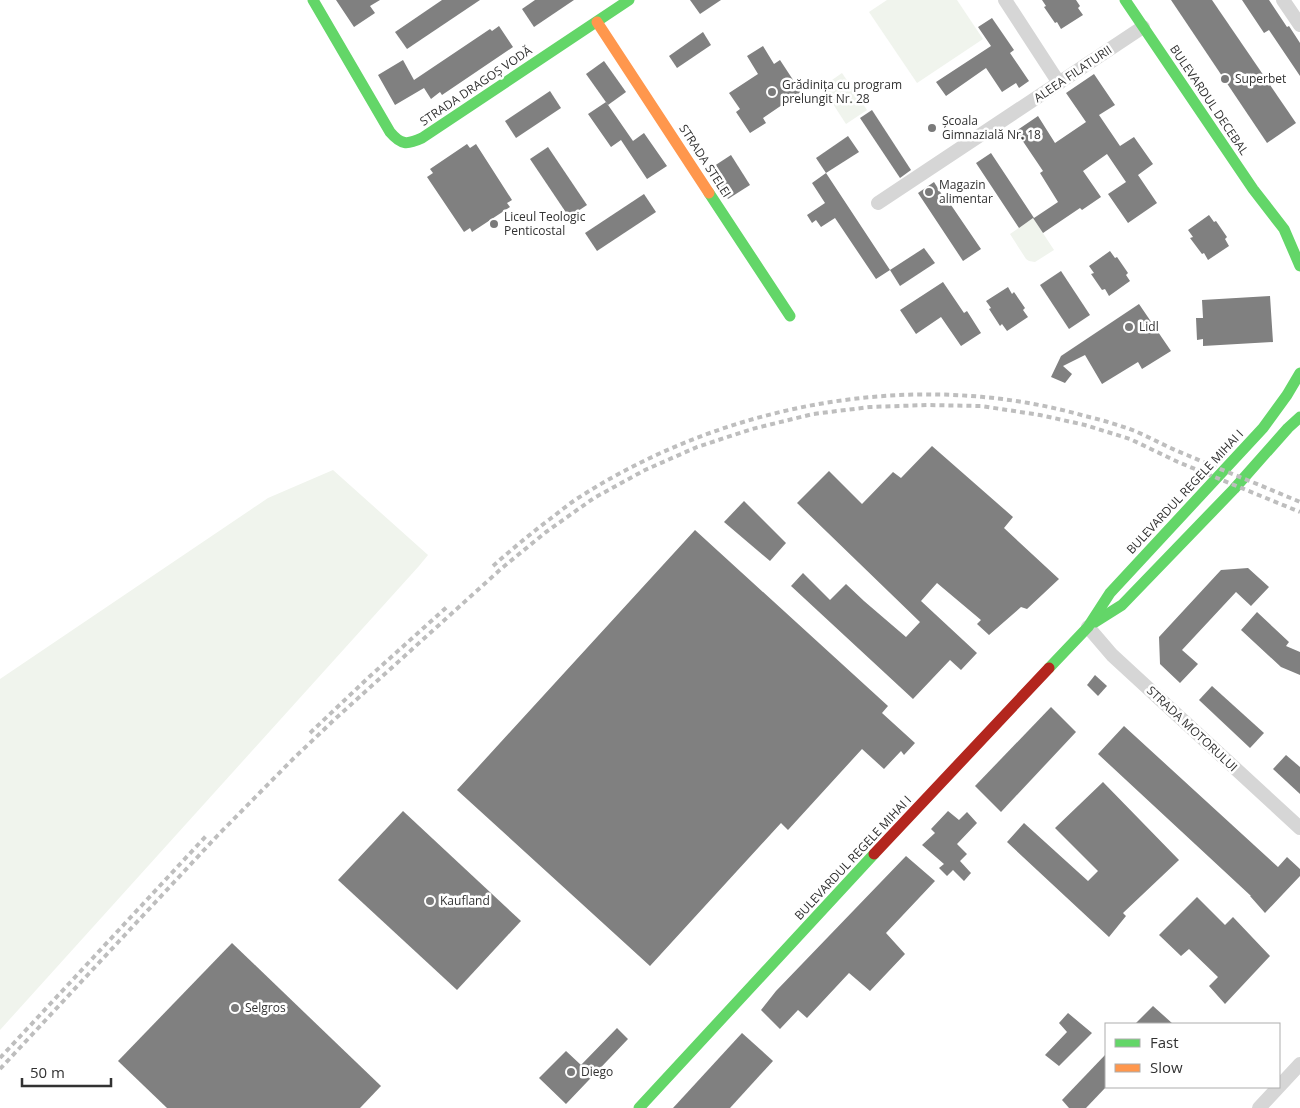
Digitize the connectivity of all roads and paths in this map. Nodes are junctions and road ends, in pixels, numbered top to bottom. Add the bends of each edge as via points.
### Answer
1 (313, 0) edge
2 (629, 0) edge
3 (1005, 0) edge
4 (1125, 0) edge
5 (1284, 0) edge
6 (597, 22) junction
7 (1300, 25) edge
8 (1143, 27) junction
9 (1059, 83) junction
10 (878, 203) dead end
11 (1272, 215) junction
12 (1300, 235) edge
13 (1300, 266) edge
14 (790, 316) dead end
15 (1300, 360) edge
16 (1299, 376) edge
17 (1300, 417) edge
18 (1088, 627) junction
19 (1300, 828) edge
20 (1300, 1064) edge
21 (1265, 1106) edge
22 (639, 1108) edge

1 - 6 main road, STRADA DRAGOȘ VODĂ via 390,132 403,143 422,138
2 - 6 main road, STRADA DRAGOȘ VODĂ
3 - 9 street
4 - 8 main road, BULEVARDUL DECEBAL
5 - 7 street
6 - 14 main road, STRADA STELEI
8 - 9 street, ALEEA FILATURII
8 - 11 main road, BULEVARDUL DECEBAL
9 - 10 street, ALEEA FILATURII
11 - 12 main road, BULEVARDUL DECEBAL
11 - 13 main road, BULEVARDUL DECEBAL via 1284,229
15 - 16 main road
16 - 18 main road, BULEVARDUL REGELE MIHAI I via 1263,428 1110,593
17 - 18 main road, BULEVARDUL REGELE MIHAI I via 1122,605
18 - 19 street, STRADA MOTORULUI via 1112,654
18 - 22 main road, BULEVARDUL REGELE MIHAI I
20 - 21 street

